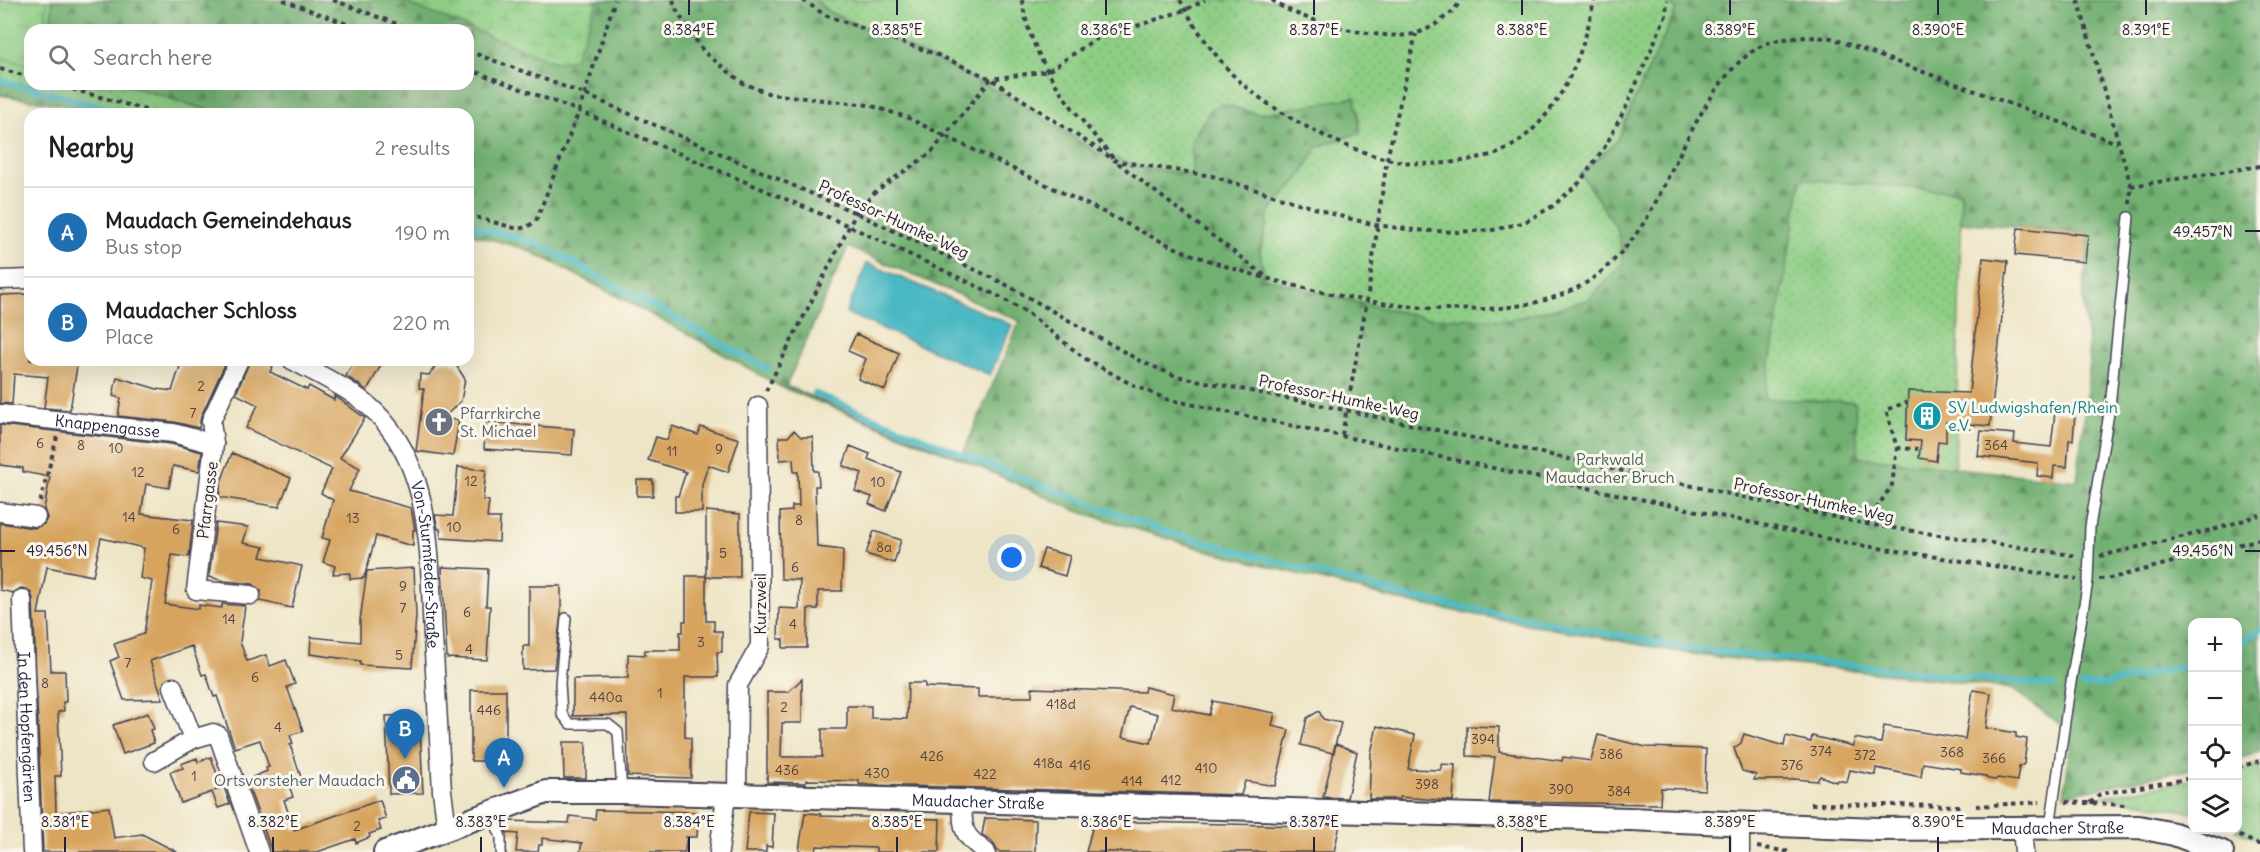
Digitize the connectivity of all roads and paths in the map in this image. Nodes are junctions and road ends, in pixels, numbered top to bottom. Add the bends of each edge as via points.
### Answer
1 (283, 0) edge
2 (333, 0) edge
3 (615, 0) edge
4 (673, 0) edge
5 (803, 0) edge
6 (1022, 0) edge
7 (1180, 0) edge
8 (1205, 0) edge
9 (1272, 0) edge
10 (1460, 0) edge
11 (1594, 0) edge
12 (1667, 0) edge
13 (2078, 0) edge
14 (1185, 10) junction
15 (347, 24) edge
16 (397, 24) edge
17 (1416, 34) junction
18 (474, 53) edge
19 (0, 69) edge
20 (474, 71) edge
21 (1048, 71) junction
22 (24, 75) edge
23 (991, 78) junction
24 (76, 90) edge
25 (584, 94) junction
26 (138, 108) edge
27 (579, 111) junction
28 (944, 136) junction
29 (2117, 143) junction
30 (1387, 159) junction
31 (1116, 162) junction
32 (2260, 166) edge
33 (2131, 186) junction
34 (856, 213) junction
35 (474, 217) edge
36 (2129, 217) joint
37 (1376, 225) junction
38 (849, 226) junction
39 (24, 279) edge
40 (1269, 279) junction
41 (0, 280) edge
42 (1367, 301) junction
43 (236, 366) edge
44 (302, 366) edge
45 (1907, 402) dead end
46 (758, 406) joint
47 (1347, 411) junction
48 (0, 414) edge
49 (62, 421) junction
50 (1342, 435) junction
51 (214, 444) junction
52 (1897, 448) junction
53 (1918, 449) dead end
54 (0, 512) edge
55 (2260, 515) edge
56 (36, 517) joint
57 (1866, 524) junction
58 (2260, 539) edge
59 (2089, 558) junction
60 (2088, 580) junction
61 (251, 595) dead end
62 (22, 599) dead end
63 (566, 618) dead end
64 (173, 687) dead end
65 (193, 739) junction
66 (154, 761) dead end
67 (2260, 761) edge
68 (2242, 766) edge
69 (2188, 779) edge
70 (622, 792) junction
71 (732, 795) junction
72 (962, 802) junction
73 (2054, 802) junction
74 (2090, 802) junction
75 (1808, 804) dead end
76 (2133, 806) dead end
77 (491, 812) junction
78 (1740, 823) junction
79 (2022, 827) junction
80 (2050, 827) junction
81 (447, 829) junction
82 (2235, 834) edge
83 (2260, 845) edge
84 (969, 846) edge
85 (32, 852) edge
86 (259, 852) edge
87 (386, 852) edge
88 (501, 852) edge
89 (719, 852) edge
90 (986, 852) edge
91 (1740, 852) edge
92 (2024, 852) edge
93 (2222, 852) edge

1 - 15 path
2 - 16 path
3 - 25 path
4 - 28 path via 704,52 743,83 770,93 869,105 906,117
5 - 23 path via 825,15
6 - 21 path via 1032,41
7 - 14 path
8 - 14 path
9 - 17 path via 1326,24 1388,36
10 - 17 path via 1436,25
11 - 30 path via 1578,59 1557,100 1526,135 1502,152 1465,161 1427,164
12 - 37 path via 1666,15 1606,145 1580,182 1553,206 1525,222 1493,230 1455,232
13 - 29 path
14 - 21 path via 1095,40
14 - 30 path via 1233,75 1271,105 1317,131
17 - 30 path
18 - 25 path, Professor-Humke-Weg
19 - 22 path
20 - 27 path
21 - 23 path
21 - 31 path via 1065,99
23 - 28 path
23 - 31 path
24 - 26 path
25 - 27 path
25 - 34 path, Professor-Humke-Weg
27 - 35 path via 536,222 518,228
27 - 38 path
28 - 34 path via 931,153 877,190
28 - 40 path via 1191,254
29 - 33 path
29 - 42 path via 1831,38 1798,37 1770,43 1742,59 1719,85 1646,219 1627,246 1600,273 1565,293 1513,308 1439,309
30 - 37 path
31 - 37 path via 1212,177
31 - 40 path
32 - 33 path
33 - 36 path
34 - 38 path
34 - 47 path, Professor-Humke-Weg via 1005,284 1140,361 1176,376
36 - 59 lane via 2110,407 2090,527
37 - 42 path
38 - 46 path
38 - 50 path via 998,296 1029,314 1084,358 1166,399
39 - 41 street
40 - 42 path
42 - 47 path
43 - 51 street, Pfarrgasse via 211,421
44 - 81 street, Von-Sturmfeder-Straße via 361,400 382,418 400,442 418,484 428,536
45 - 52 path via 1886,410
46 - 71 street, Kurzweil via 760,646 738,685
47 - 50 path
47 - 57 path, Professor-Humke-Weg
48 - 49 street, Knappengasse
49 - 51 street, Knappengasse via 173,433
49 - 56 path
50 - 60 path via 1853,543
51 - 61 street, Pfarrgasse via 195,590
52 - 53 path
52 - 57 path via 1892,485
54 - 56 street
55 - 59 path, Professor-Humke-Weg
57 - 59 path, Professor-Humke-Weg
58 - 60 path via 2112,578
59 - 60 lane
60 - 73 lane
62 - 85 street, In den Hopfengärten
63 - 70 lane via 560,683 562,714 570,723 608,724 618,732
64 - 65 street
65 - 66 street
65 - 86 street via 218,735
67 - 68 path
69 - 74 path via 2100,794
70 - 71 street, Maudacher Straße
70 - 77 street, Maudacher Straße via 546,792
71 - 72 street, Maudacher Straße
71 - 89 street, Kurzweil
72 - 78 street, Maudacher Straße
72 - 84 street
73 - 74 path
73 - 75 path via 1971,806
73 - 80 lane
74 - 76 path
77 - 81 street, Maudacher Straße
77 - 88 lane via 501,837
78 - 79 street, Maudacher Straße via 1877,830
78 - 91 street
79 - 80 street, Maudacher Straße
79 - 92 street
80 - 93 street, Maudacher Straße via 2139,827 2174,834
81 - 87 street, Maudacher Straße
82 - 83 path
84 - 90 street

